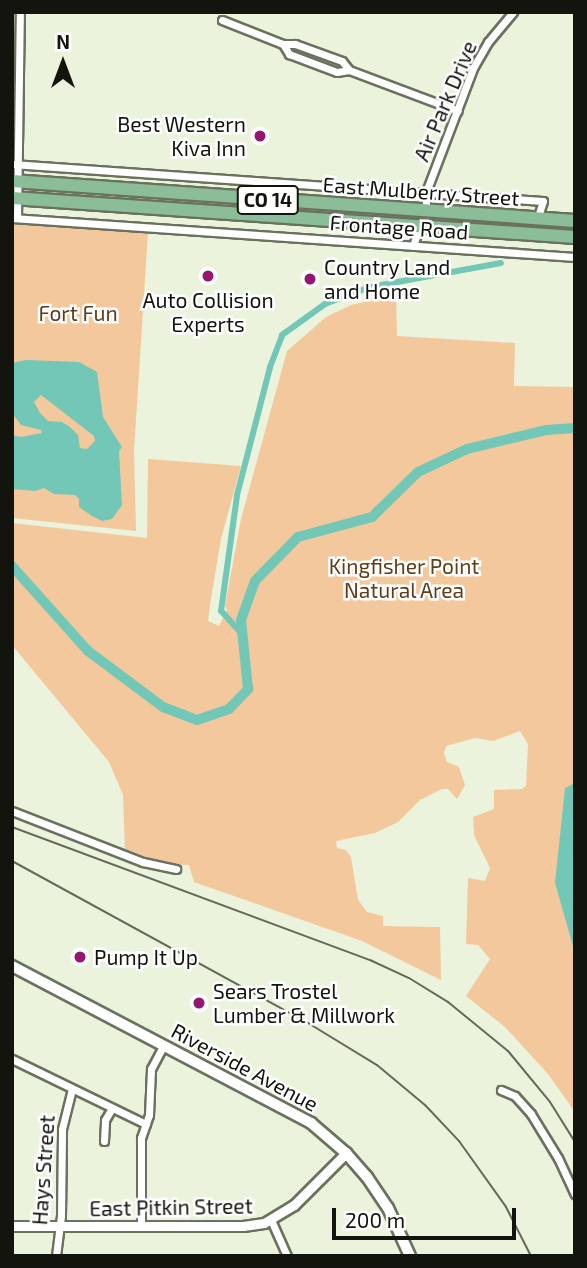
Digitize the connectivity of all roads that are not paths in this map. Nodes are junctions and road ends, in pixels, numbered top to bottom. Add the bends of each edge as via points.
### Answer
1 (20, 12) edge
2 (513, 12) edge
3 (222, 20) dead end
4 (458, 111) junction
5 (16, 164) edge
6 (15, 182) edge
7 (426, 192) junction
8 (15, 199) edge
9 (426, 211) junction
10 (15, 218) edge
11 (537, 219) junction
12 (329, 221) junction
13 (575, 221) edge
14 (419, 228) junction
15 (575, 235) edge
16 (414, 246) junction
17 (575, 257) edge
18 (12, 811) edge
19 (176, 869) dead end
20 (12, 966) edge
21 (163, 1045) junction
22 (12, 1059) edge
23 (72, 1089) junction
24 (501, 1090) dead end
25 (112, 1108) junction
26 (146, 1124) junction
27 (104, 1141) dead end
28 (346, 1153) junction
29 (575, 1194) edge
30 (271, 1220) junction
31 (141, 1225) junction
32 (12, 1226) edge
33 (60, 1226) junction
34 (56, 1256) edge
35 (288, 1256) edge
36 (410, 1256) edge

1 - 5 street
2 - 4 street, Air Park Drive via 481,52
3 - 4 street via 342,61 349,71
4 - 7 street, Air Park Drive
5 - 6 street
5 - 7 street, Frontage Road
6 - 8 street
6 - 9 highway, East Mulberry Street / CO 14
7 - 9 street, Air Park Drive
7 - 11 street, Frontage Road via 542,201
8 - 10 street
8 - 12 highway, East Mulberry Street / CO 14
9 - 11 highway, East Mulberry Street / CO 14
9 - 12 highway via 417,218
9 - 15 highway via 451,222
10 - 16 street, Frontage Road
11 - 13 highway, East Mulberry Street / CO 14
12 - 14 highway, East Mulberry Street / CO 14
14 - 15 highway, East Mulberry Street / CO 14
14 - 16 street
16 - 17 street, Frontage Road
18 - 19 street via 143,862
20 - 21 main road, Riverside Avenue
21 - 26 street via 150,1074
21 - 28 main road, Riverside Avenue via 296,1113
22 - 23 street
23 - 25 street
23 - 33 street, Hays Street via 62,1129
24 - 29 street via 515,1096 531,1114
25 - 26 street
25 - 27 street via 105,1120
26 - 31 street via 141,1138
28 - 30 street, East Pitkin Street via 294,1206
28 - 36 main road, Riverside Avenue via 388,1208
30 - 31 street, East Pitkin Street via 243,1226
30 - 35 street
31 - 33 street, East Pitkin Street
32 - 33 street, East Pitkin Street
33 - 34 street, Hays Street

